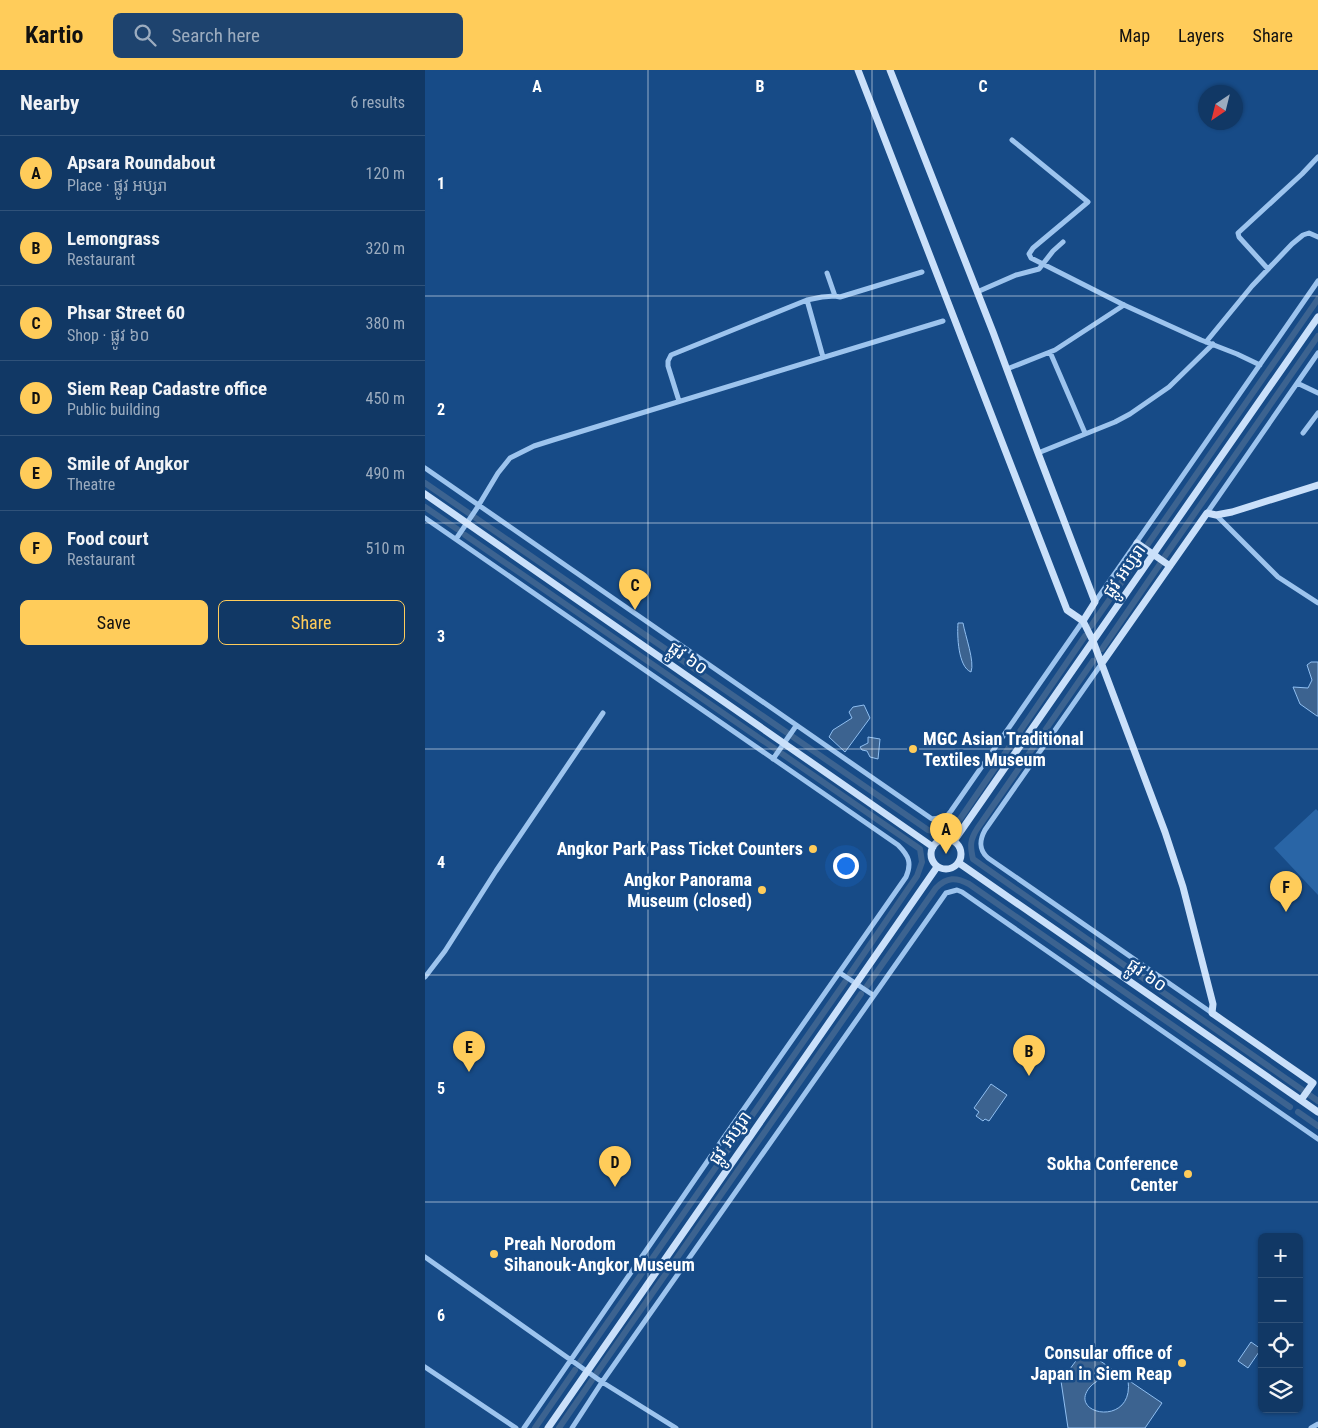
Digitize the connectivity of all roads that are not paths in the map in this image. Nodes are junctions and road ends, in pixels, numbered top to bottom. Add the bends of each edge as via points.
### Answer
1 (858, 70) edge
2 (890, 70) edge
3 (1012, 140) dead end
4 (1318, 157) edge
5 (1318, 237) edge
6 (1063, 242) dead end
7 (1044, 264) junction
8 (1267, 269) junction
9 (922, 272) dead end
10 (827, 273) dead end
11 (1318, 281) edge
12 (977, 292) junction
13 (835, 296) junction
14 (807, 300) junction
15 (1124, 305) junction
16 (1318, 317) edge
17 (943, 321) dead end
18 (1206, 342) junction
19 (1213, 344) junction
20 (1050, 352) junction
21 (1318, 353) edge
22 (823, 357) junction
23 (1260, 366) junction
24 (1007, 369) junction
25 (1297, 383) junction
26 (1318, 393) edge
27 (679, 401) junction
28 (1318, 414) edge
29 (1303, 432) dead end
30 (1085, 433) junction
31 (1038, 453) junction
32 (425, 468) edge
33 (1318, 485) edge
34 (425, 494) edge
35 (478, 507) junction
36 (1207, 513) junction
37 (1216, 515) junction
38 (425, 518) edge
39 (468, 521) junction
40 (456, 539) junction
41 (1137, 542) junction
42 (1153, 554) junction
43 (1170, 566) junction
44 (1095, 602) junction
45 (1318, 603) edge
46 (1083, 621) junction
47 (1093, 641) junction
48 (1103, 663) junction
49 (603, 713) dead end
50 (795, 728) junction
51 (784, 744) junction
52 (774, 758) junction
53 (954, 841) junction
54 (933, 847) junction
55 (959, 863) junction
56 (937, 867) junction
57 (840, 973) junction
58 (425, 977) edge
59 (855, 983) junction
60 (873, 995) junction
61 (1212, 1014) junction
62 (1316, 1084) edge
63 (1305, 1095) junction
64 (1318, 1112) edge
65 (1318, 1138) edge
66 (425, 1257) edge
67 (570, 1360) junction
68 (425, 1367) edge
69 (587, 1372) junction
70 (602, 1382) junction
71 (1318, 1424) edge
72 (516, 1428) edge
73 (524, 1428) edge
74 (548, 1428) edge
75 (572, 1428) edge
76 (676, 1428) edge
77 (1311, 1428) edge

1 - 46 street via 1067,610
2 - 12 street
3 - 7 street via 1088,202 1031,251 1031,258
4 - 8 street via 1238,233
5 - 8 street via 1309,233 1303,235
6 - 7 street
7 - 12 street via 1035,271 1016,275
7 - 15 street
8 - 18 street
9 - 13 street via 847,296
10 - 13 street
11 - 23 street
12 - 24 street
13 - 14 street
14 - 22 street
14 - 27 street via 671,355 668,366
15 - 18 street
15 - 20 street
16 - 42 street, ផ្លូវ អប្សរា
17 - 22 street
18 - 19 street
19 - 23 street
19 - 30 street via 1159,394 1115,422
20 - 24 street
20 - 30 street
21 - 25 street
22 - 27 street
23 - 41 street
24 - 31 street
25 - 26 street
25 - 36 street
27 - 35 street via 516,453 505,464
28 - 29 street
30 - 31 street
31 - 44 street
32 - 35 street
33 - 37 street
34 - 39 street, ផ្លូវ ៦០
35 - 39 street
35 - 50 street
36 - 37 street
36 - 43 street
37 - 45 street via 1278,577
38 - 40 street
39 - 40 street
39 - 51 street, ផ្លូវ ៦០
40 - 52 street
41 - 42 street
41 - 44 street
42 - 43 street
42 - 47 street, ផ្លូវ អប្សរា
43 - 48 street
44 - 46 street
46 - 47 street
46 - 50 street via 946,817 932,819 926,816
47 - 48 street
47 - 53 street, ផ្លូវ អប្សរា
48 - 61 street via 1183,887 1213,1004
48 - 61 street via 985,830 980,846 989,858
49 - 58 street
50 - 51 street
51 - 52 street
51 - 54 street, ផ្លូវ ៦០
52 - 57 street via 898,845 909,859 907,878
53 - 54 street via 941,840
53 - 55 street via 960,847
54 - 56 street via 931,857
55 - 56 street via 944,870
55 - 63 street, ផ្លូវ ៦០
56 - 59 street, ផ្លូវ អប្សរា
57 - 59 street
57 - 67 street
59 - 60 street
59 - 69 street, ផ្លូវ អប្សរា
60 - 65 street via 946,893 962,892
60 - 70 street
61 - 62 street
62 - 63 street
63 - 64 street, ផ្លូវ ៦០
66 - 67 street
67 - 69 street
67 - 73 street
68 - 72 street
69 - 70 street
69 - 74 street, ផ្លូវ អប្សរា
70 - 75 street
70 - 76 street
71 - 77 street

